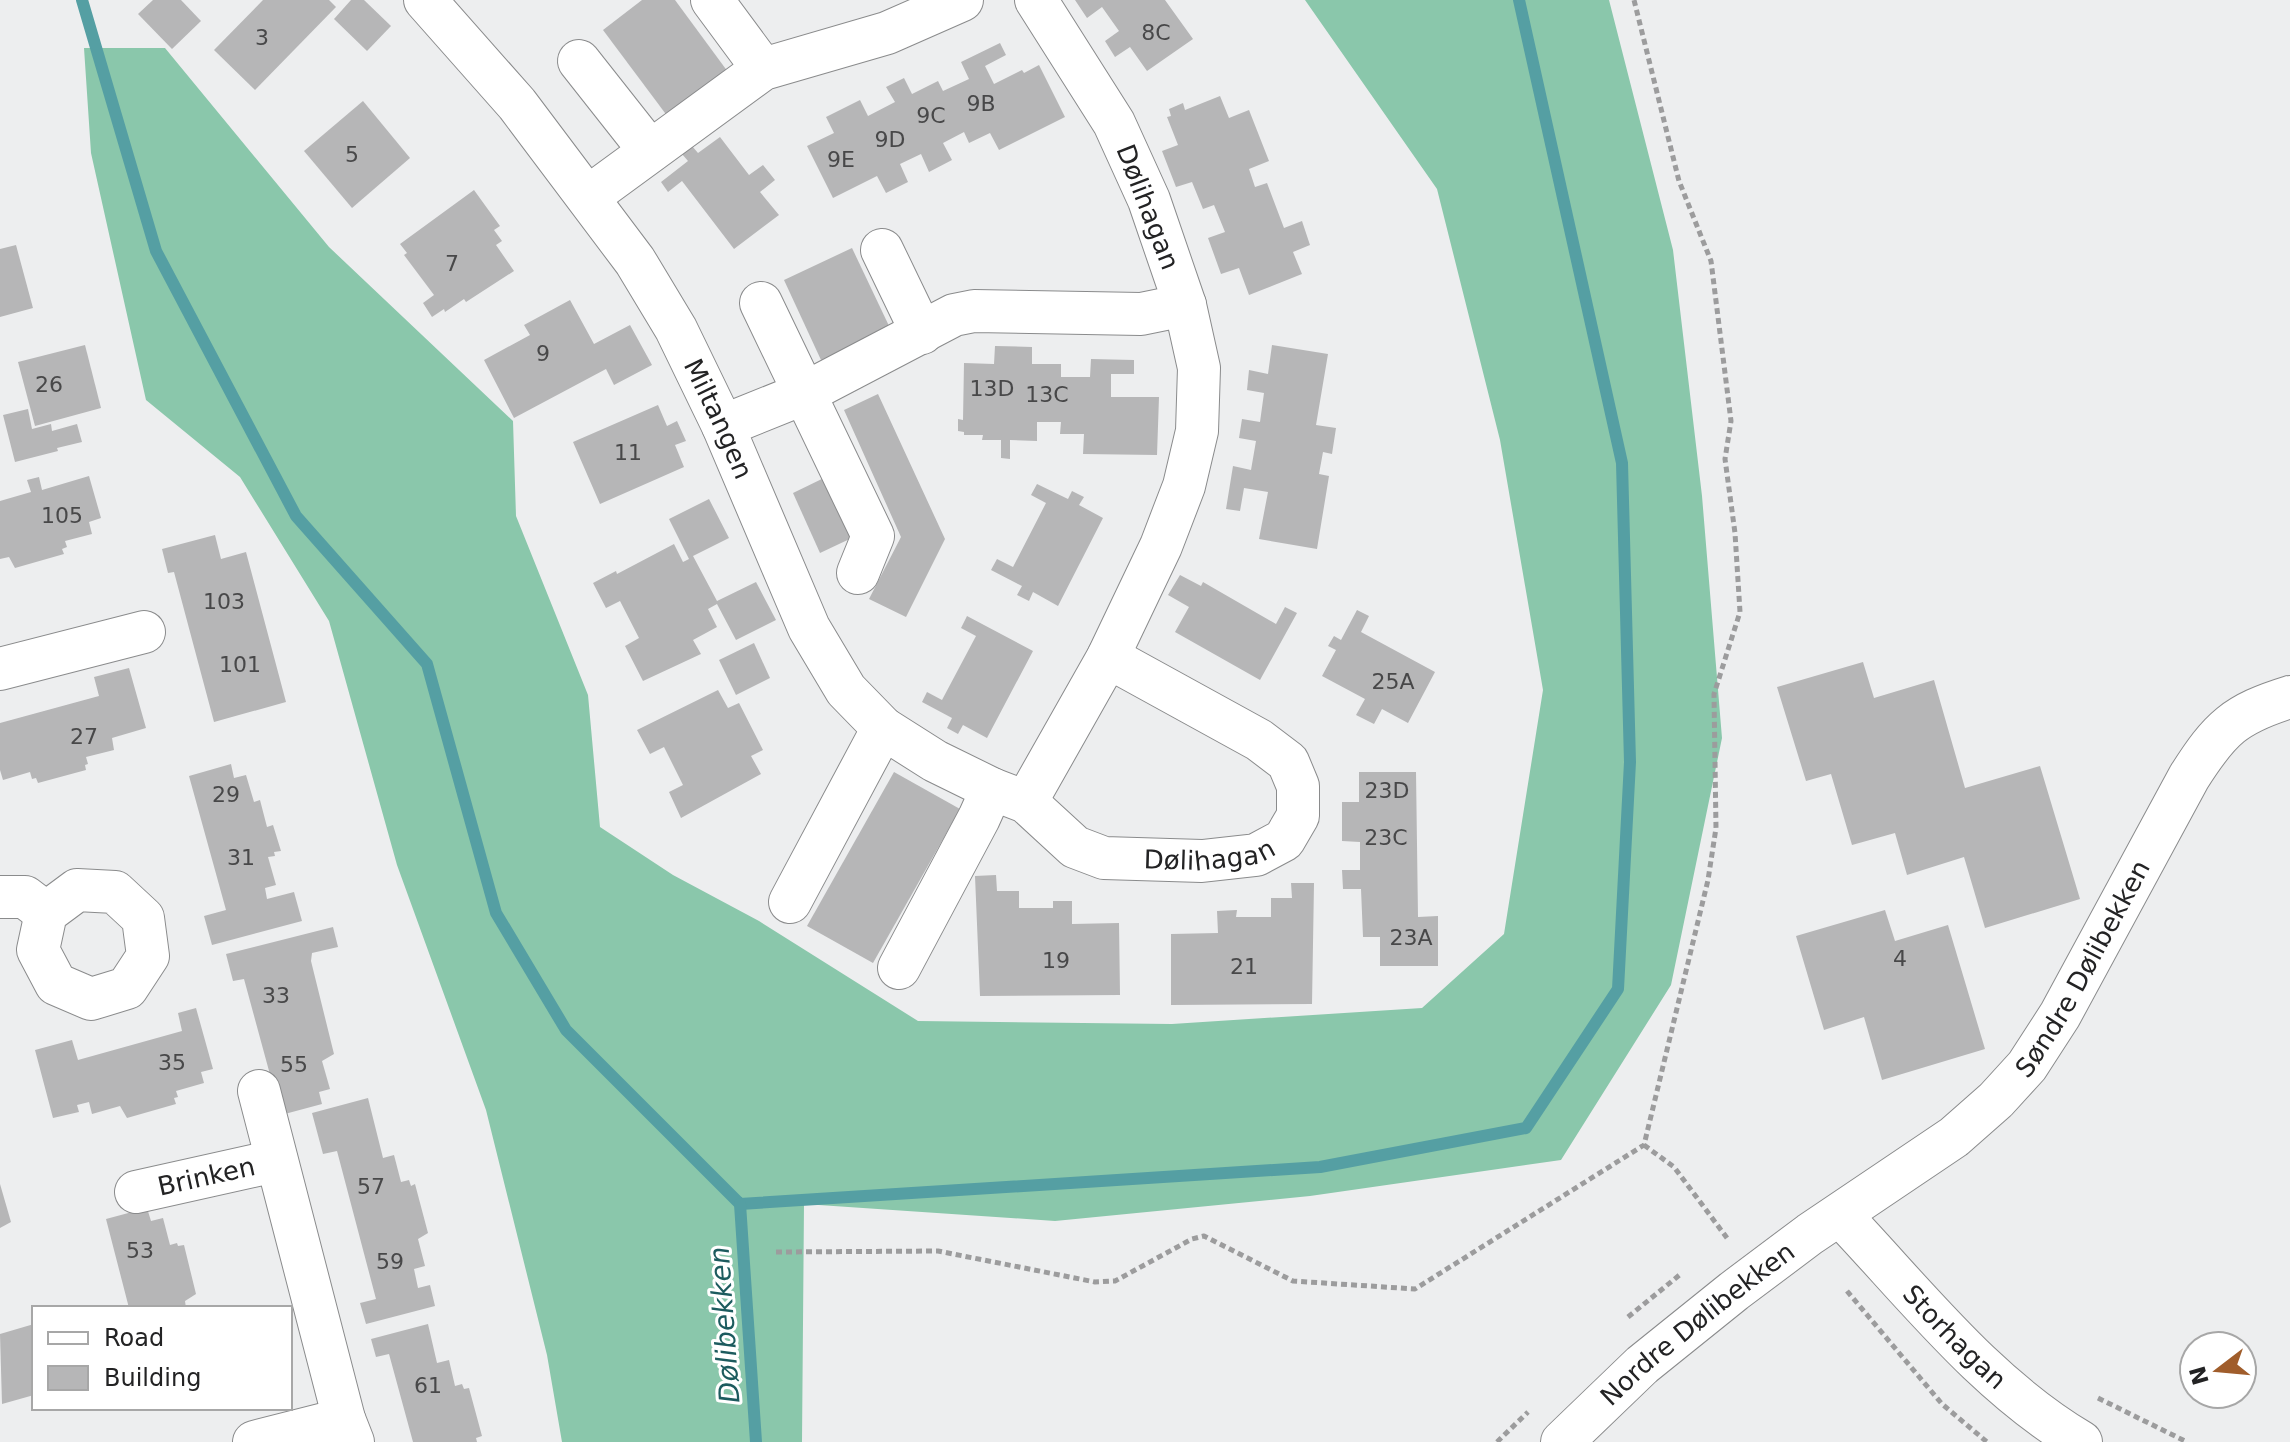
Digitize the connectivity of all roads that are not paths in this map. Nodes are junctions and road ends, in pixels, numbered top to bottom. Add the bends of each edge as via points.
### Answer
1 (425, 0) edge
2 (712, 0) edge
3 (962, 0) edge
4 (1036, 0) edge
5 (579, 61) dead end
6 (763, 69) junction
7 (650, 151) junction
8 (588, 197) junction
9 (882, 250) dead end
10 (761, 303) dead end
11 (1185, 305) junction
12 (922, 333) junction
13 (805, 393) junction
14 (723, 426) junction
15 (858, 573) dead end
16 (144, 632) dead end
17 (1108, 657) junction
18 (0, 669) edge
19 (2290, 697) edge
20 (883, 728) junction
21 (1009, 795) junction
22 (0, 897) edge
23 (790, 902) dead end
24 (46, 913) dead end
25 (899, 968) dead end
26 (259, 1091) dead end
27 (275, 1161) junction
28 (136, 1192) dead end
29 (1841, 1216) junction
30 (348, 1430) edge
31 (254, 1442) edge
32 (1562, 1442) edge
33 (2081, 1442) edge

1 - 8 street, Miltangen via 517,104
2 - 6 street
3 - 6 street via 887,33
4 - 11 street, Dølihagan via 1114,123 1149,200
5 - 7 street
6 - 7 street
7 - 8 street
8 - 14 street, Miltangen via 676,329
9 - 12 street
10 - 13 street
11 - 12 street via 1141,314 974,311 954,315
11 - 17 street, Dølihagan via 1199,368 1197,431 1166,534
12 - 13 street
13 - 14 street
13 - 15 street via 873,536
14 - 20 street, Miltangen via 809,628 846,690
16 - 18 street
17 - 21 street, Dølihagan
17 - 21 street, Dølihagan via 1259,740 1288,762 1298,786 1298,816 1284,840 1256,855 1202,861 1104,858 1075,847
19 - 29 street, Søndre Dølibekken via 2240,716 2196,766 2027,1066 1954,1137
20 - 21 street, Miltangen via 935,761
20 - 23 street
21 - 25 street via 979,818
22 - 24 street via 25,897
26 - 27 street
27 - 28 street, Brinken
27 - 30 street
29 - 32 street, Nordre Dølibekken via 1653,1355
29 - 33 street, Storhagan via 1979,1363 2044,1420
30 - 31 street

